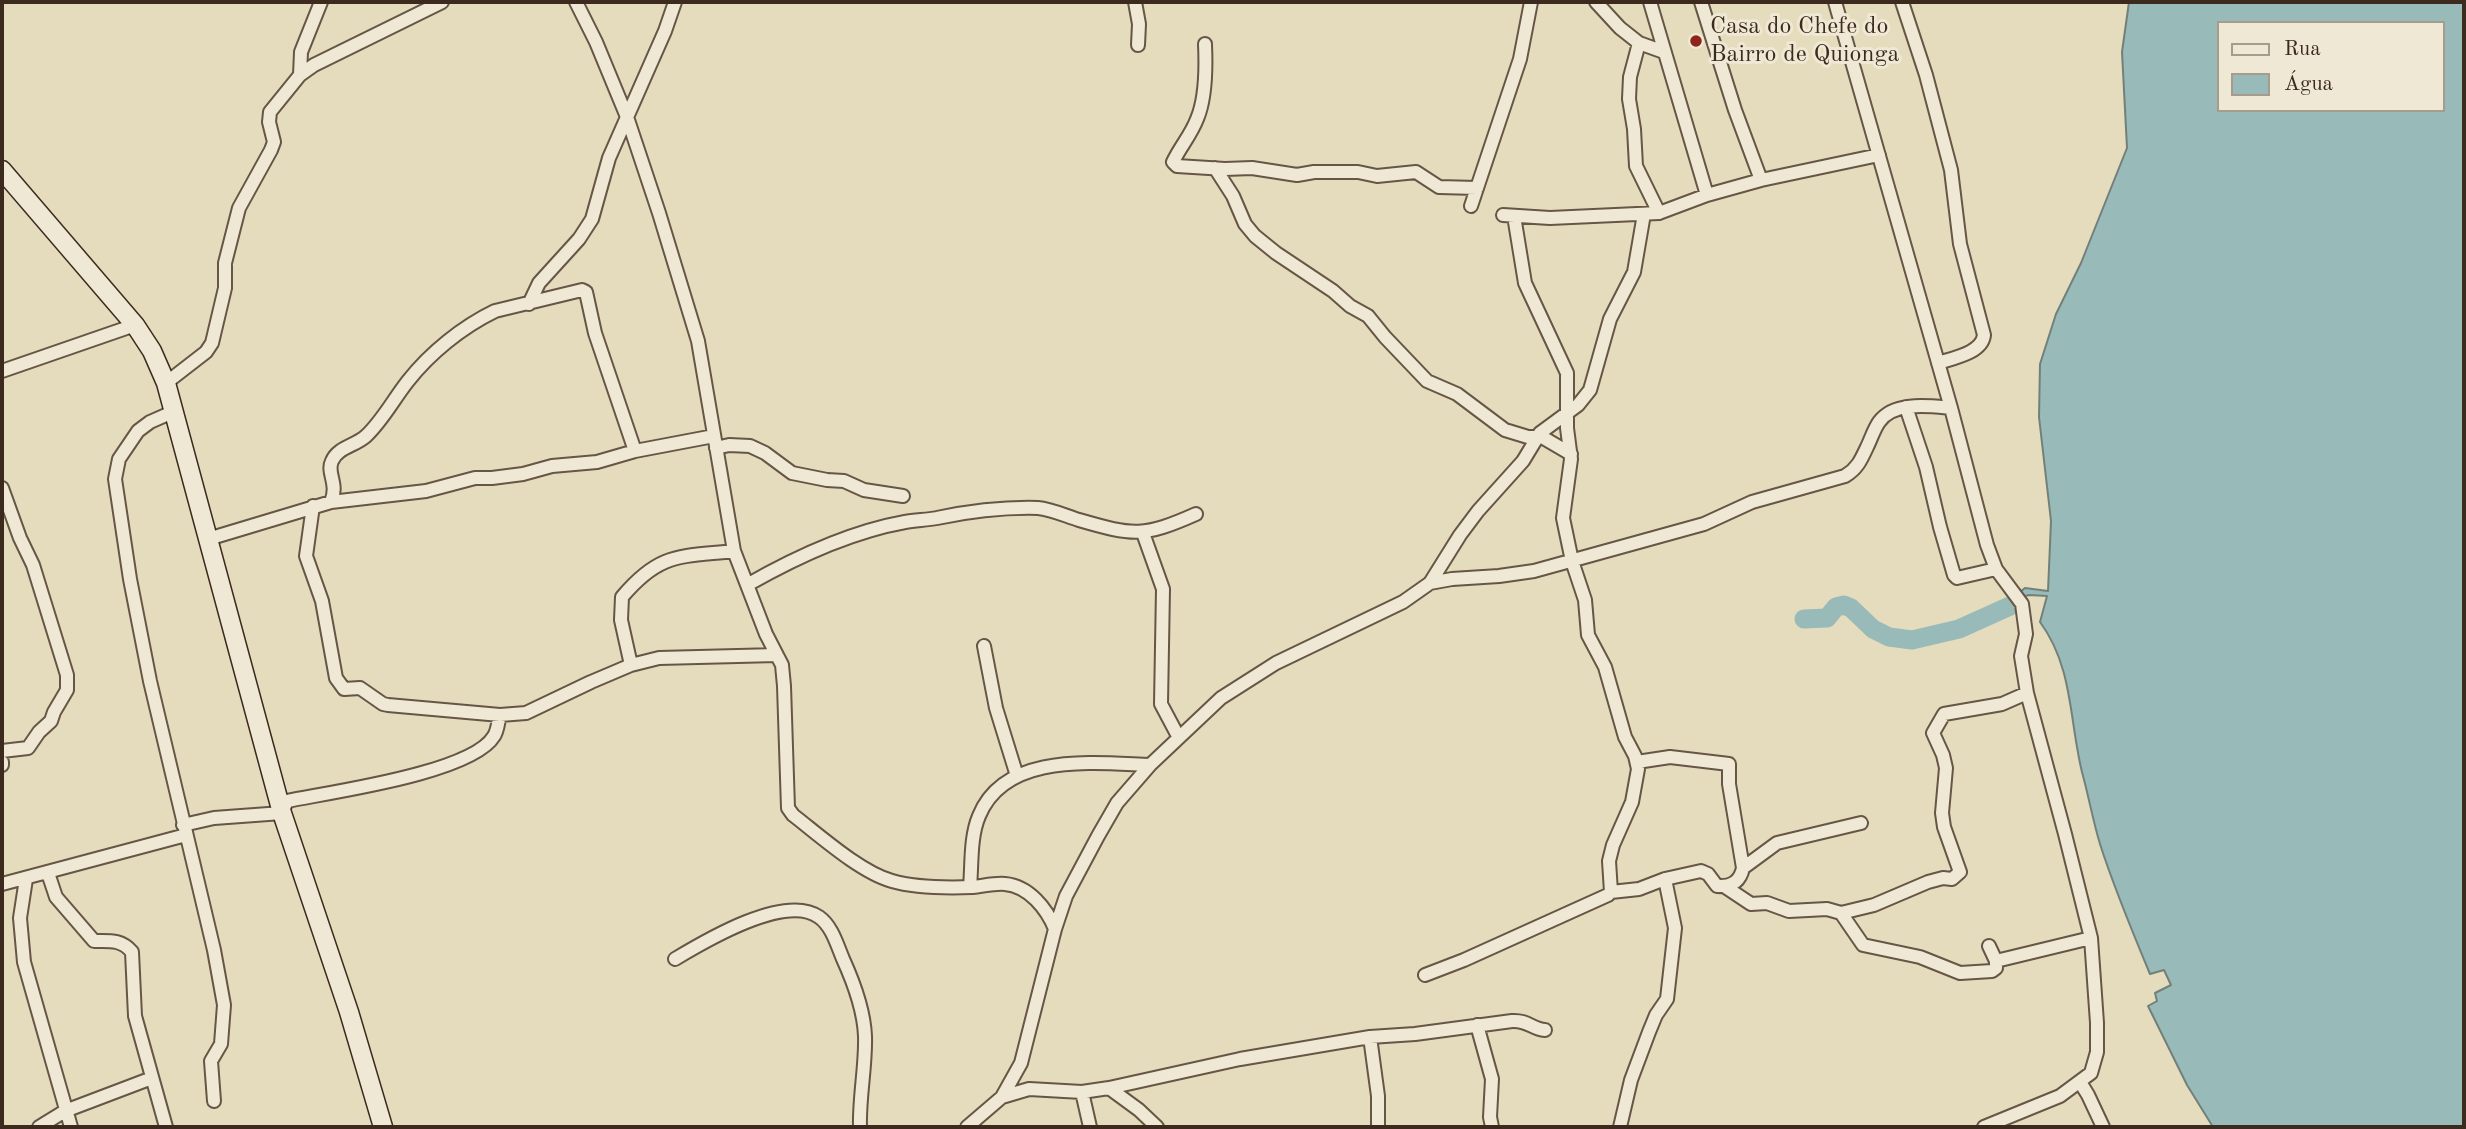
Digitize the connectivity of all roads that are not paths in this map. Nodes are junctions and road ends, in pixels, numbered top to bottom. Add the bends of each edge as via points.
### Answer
1 (321, 2) edge
2 (442, 2) edge
3 (576, 2) edge
4 (675, 2) edge
5 (1135, 2) edge
6 (1531, 2) edge
7 (1596, 2) edge
8 (1650, 2) edge
9 (1701, 2) edge
10 (1835, 2) edge
11 (1902, 2) edge
12 (1639, 43) junction
13 (1205, 44) dead end
14 (1139, 45) dead end
15 (1664, 52) junction
16 (300, 75) junction
17 (627, 117) junction
18 (1879, 155) junction
19 (1215, 168) junction
20 (2, 170) edge
21 (1761, 180) junction
22 (1477, 188) junction
23 (1707, 195) junction
24 (1471, 206) dead end
25 (1659, 213) junction
26 (1644, 214) junction
27 (529, 304) junction
28 (135, 325) junction
29 (1938, 363) junction
30 (2, 371) edge
31 (166, 383) junction
32 (1906, 407) junction
33 (1951, 408) junction
34 (175, 411) junction
35 (1569, 412) junction
36 (1538, 436) junction
37 (715, 442) junction
38 (635, 452) junction
39 (1571, 454) junction
40 (2, 488) edge
41 (903, 496) dead end
42 (331, 502) junction
43 (313, 506) junction
44 (5, 511) edge
45 (1196, 514) dead end
46 (1143, 533) junction
47 (208, 539) junction
48 (734, 551) junction
49 (1572, 561) junction
50 (1996, 569) junction
51 (1430, 583) junction
52 (747, 585) junction
53 (984, 646) dead end
54 (777, 655) junction
55 (631, 665) junction
56 (2026, 692) junction
57 (500, 715) junction
58 (1178, 736) junction
59 (2, 751) edge
60 (1637, 762) junction
61 (1150, 765) junction
62 (1017, 776) junction
63 (282, 813) junction
64 (1861, 823) dead end
65 (184, 830) junction
66 (1743, 868) junction
67 (48, 873) junction
68 (26, 879) junction
69 (1665, 879) junction
70 (2, 884) edge
71 (1724, 886) junction
72 (971, 887) junction
73 (1611, 892) junction
74 (1841, 913) junction
75 (1055, 929) junction
76 (2091, 938) junction
77 (1989, 946) dead end
78 (675, 959) dead end
79 (1996, 961) junction
80 (1424, 975) dead end
81 (1477, 1025) junction
82 (1545, 1030) dead end
83 (1370, 1037) junction
84 (152, 1078) junction
85 (2080, 1083) junction
86 (1109, 1088) junction
87 (1082, 1092) junction
88 (1002, 1097) junction
89 (214, 1101) dead end
90 (65, 1111) junction
91 (39, 1127) edge
92 (71, 1127) edge
93 (166, 1127) edge
94 (383, 1127) edge
95 (860, 1127) edge
96 (967, 1127) edge
97 (1090, 1127) edge
98 (1157, 1127) edge
99 (1378, 1127) edge
100 (1492, 1127) edge
101 (1620, 1127) edge
102 (1984, 1127) edge
103 (2102, 1127) edge

1 - 16 street via 301,52
2 - 16 street
3 - 17 street
4 - 17 street
5 - 14 street
6 - 22 street via 1520,59
7 - 12 street
8 - 15 street
9 - 21 street
10 - 18 street
11 - 29 street via 1951,170 1960,244 1984,335 1975,349
12 - 15 street
12 - 25 street via 1629,99 1636,166
13 - 19 street via 1201,109 1173,162
15 - 23 street
16 - 31 street via 270,111 274,142 239,208 212,343
17 - 27 street via 609,158 592,219 539,283
17 - 37 street via 698,341
18 - 21 street
18 - 29 street
19 - 22 street via 1297,176 1416,172 1439,187
19 - 36 street via 1248,229 1368,316 1427,381 1457,394 1505,430
20 - 28 main road
21 - 23 street
22 - 24 street
23 - 25 street
25 - 26 street
26 - 35 street via 1634,272 1611,319 1590,390
26 - 35 street via 1508,215 1525,283 1567,373
27 - 38 street via 586,292
27 - 42 street via 484,316 423,362 385,416 334,457
28 - 30 street
28 - 31 main road
29 - 33 street
31 - 34 main road
32 - 33 street
32 - 49 street via 1880,420 1858,467 1845,476 1752,502 1703,524
32 - 50 street via 1954,575
33 - 50 street
34 - 47 main road
34 - 65 street via 138,431 119,459 116,479 130,579
35 - 36 street
35 - 39 street
36 - 39 street
36 - 51 street via 1523,461 1460,535
37 - 38 street
37 - 41 street via 750,446 792,472
37 - 48 street
38 - 42 street via 597,462 475,478 426,491
39 - 49 street via 1563,518
40 - 44 street
42 - 43 street
43 - 47 street
43 - 57 street via 306,556 322,601 336,678 344,689 360,688 388,705
44 - 59 street via 33,565 67,675 67,690 51,722 28,748
45 - 46 street
46 - 52 street via 1111,529 1042,508 997,507 904,522 848,538 783,564
46 - 58 street via 1163,589 1161,704
47 - 63 main road
48 - 52 street
48 - 55 street via 669,559 636,579 622,597 621,620
49 - 51 street via 1534,571
49 - 60 street via 1585,600 1588,635 1605,667
50 - 56 street via 2022,604
51 - 58 street via 1403,602 1276,663 1222,698
52 - 54 street
53 - 62 street via 996,708
54 - 55 street via 659,658
54 - 72 street via 784,686 787,802 793,815 851,859 891,881
55 - 57 street via 526,713
56 - 74 street via 2002,704 1944,714 1934,729 1946,768 1944,827 1960,872 1952,879 1928,882
56 - 76 street
57 - 63 street via 494,736 472,755 416,776 286,801
58 - 61 street
60 - 66 street via 1670,757 1729,764
60 - 73 street via 1632,802 1609,861
61 - 62 street via 1058,764
61 - 75 street via 1117,803 1066,896
62 - 72 street via 1004,783 978,817
63 - 65 street via 214,818
63 - 94 main road
64 - 66 street via 1777,843
65 - 67 street
65 - 89 street via 224,1004 222,1044 211,1061
66 - 71 street via 1739,880
67 - 68 street
67 - 84 street via 56,897 94,941 117,941 132,952 135,1016
68 - 70 street
68 - 90 street via 20,918 24,962
69 - 71 street via 1705,871 1713,883
69 - 73 street via 1639,889
69 - 101 street via 1675,928 1667,999 1656,1015 1631,1080
71 - 74 street via 1751,904
72 - 75 street via 1007,884 1024,891 1043,905
73 - 80 street
74 - 79 street via 1863,945 1920,957 1967,974 1992,971
75 - 88 street via 1021,1063
76 - 79 street
76 - 85 street via 2097,1052 2091,1073
77 - 79 street
78 - 95 street via 752,919 776,912 804,911 818,916 849,972 862,1019
81 - 82 street via 1523,1020
81 - 83 street
81 - 100 street via 1492,1079
83 - 86 street
83 - 99 street
84 - 90 street
84 - 93 street
85 - 102 street
85 - 103 street
86 - 87 street
86 - 98 street
87 - 88 street via 1029,1089
87 - 97 street
88 - 96 street
90 - 91 street
90 - 92 street

